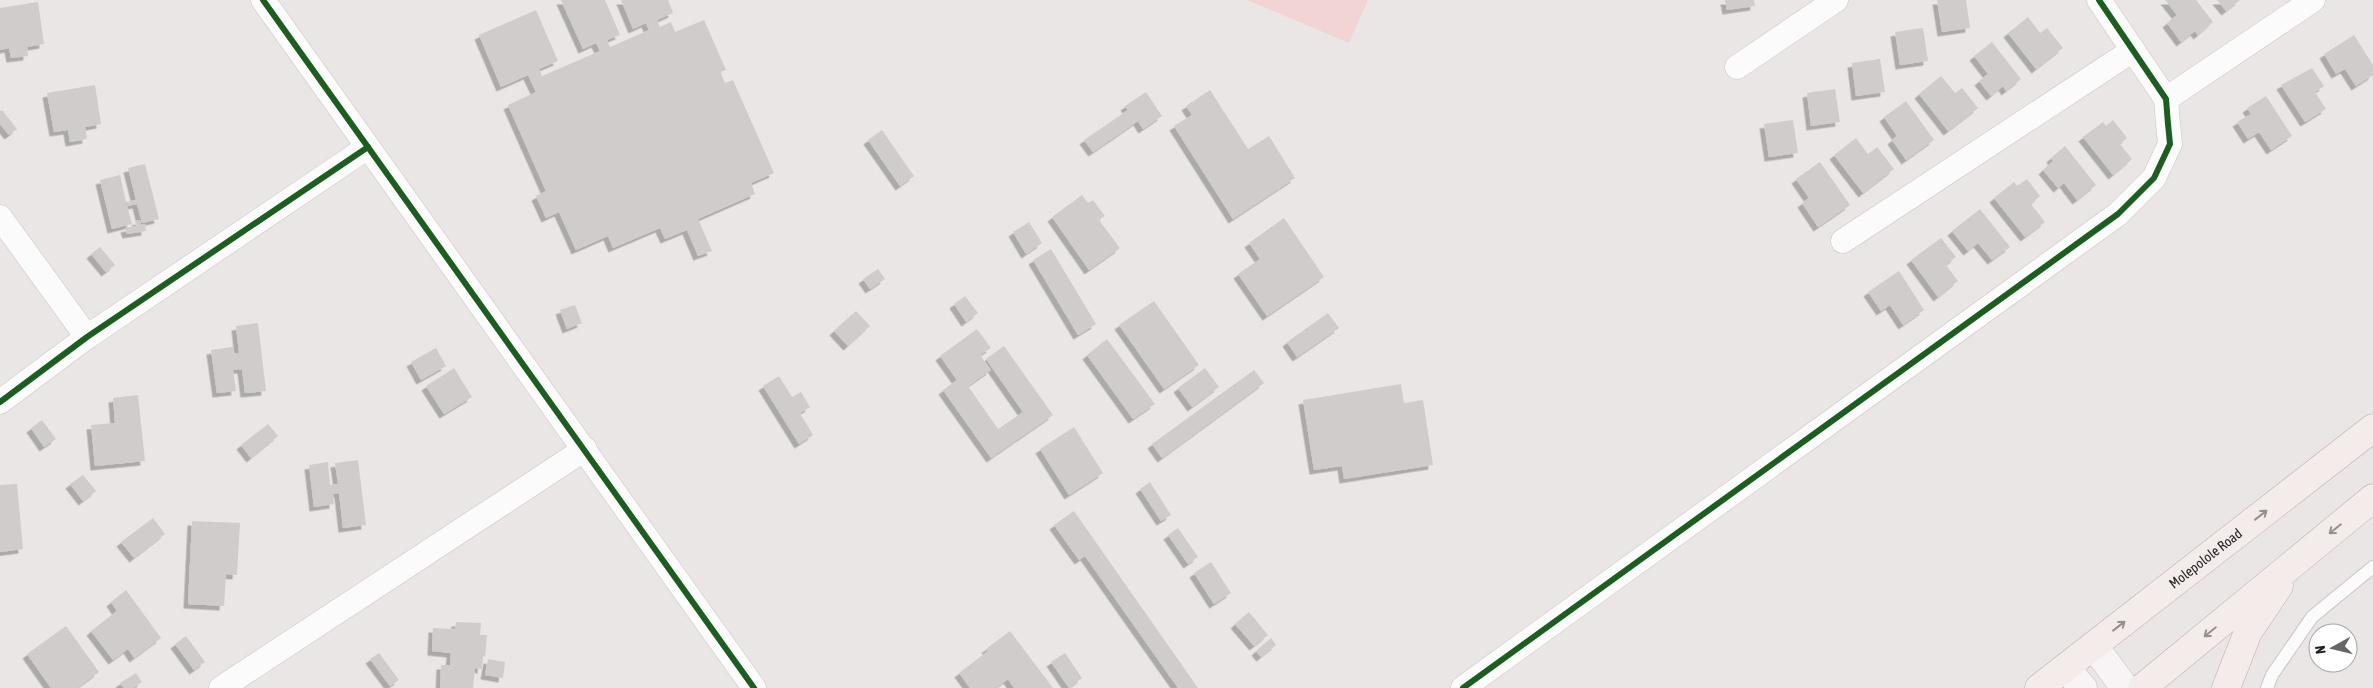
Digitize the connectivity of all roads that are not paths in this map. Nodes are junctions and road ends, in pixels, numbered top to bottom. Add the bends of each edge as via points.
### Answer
1 (263, 0) edge
2 (1836, 0) edge
3 (2099, 0) edge
4 (2313, 0) edge
5 (2133, 50) junction
6 (1737, 67) dead end
7 (2166, 99) junction
8 (368, 147) junction
9 (0, 217) edge
10 (1843, 241) dead end
11 (87, 337) junction
12 (0, 402) edge
13 (2373, 428) edge
14 (585, 450) junction
15 (2373, 498) edge
16 (2295, 562) junction
17 (2373, 566) edge
18 (2094, 646) junction
19 (2074, 678) edge
20 (221, 688) edge
21 (754, 688) edge
22 (1463, 688) edge
23 (2039, 688) edge
24 (2125, 688) edge
25 (2142, 688) edge
26 (2226, 688) edge
27 (2267, 688) edge

1 - 8 street
2 - 6 street
3 - 5 street
4 - 7 street
5 - 7 street
5 - 10 street
7 - 22 street via 2170,144 2154,178 2118,214
8 - 11 street
8 - 14 street
9 - 11 street
11 - 12 street
18 -> 13 main road, Molepolole Road
14 - 20 street
14 - 21 street
15 -> 16 main road
16 -> 25 main road
16 - 26 main road via 2248,632
17 - 27 lane via 2312,617 2272,675
18 - 19 main road, Molepolole Road
18 - 24 street
19 - 23 main road, Molepolole Road

